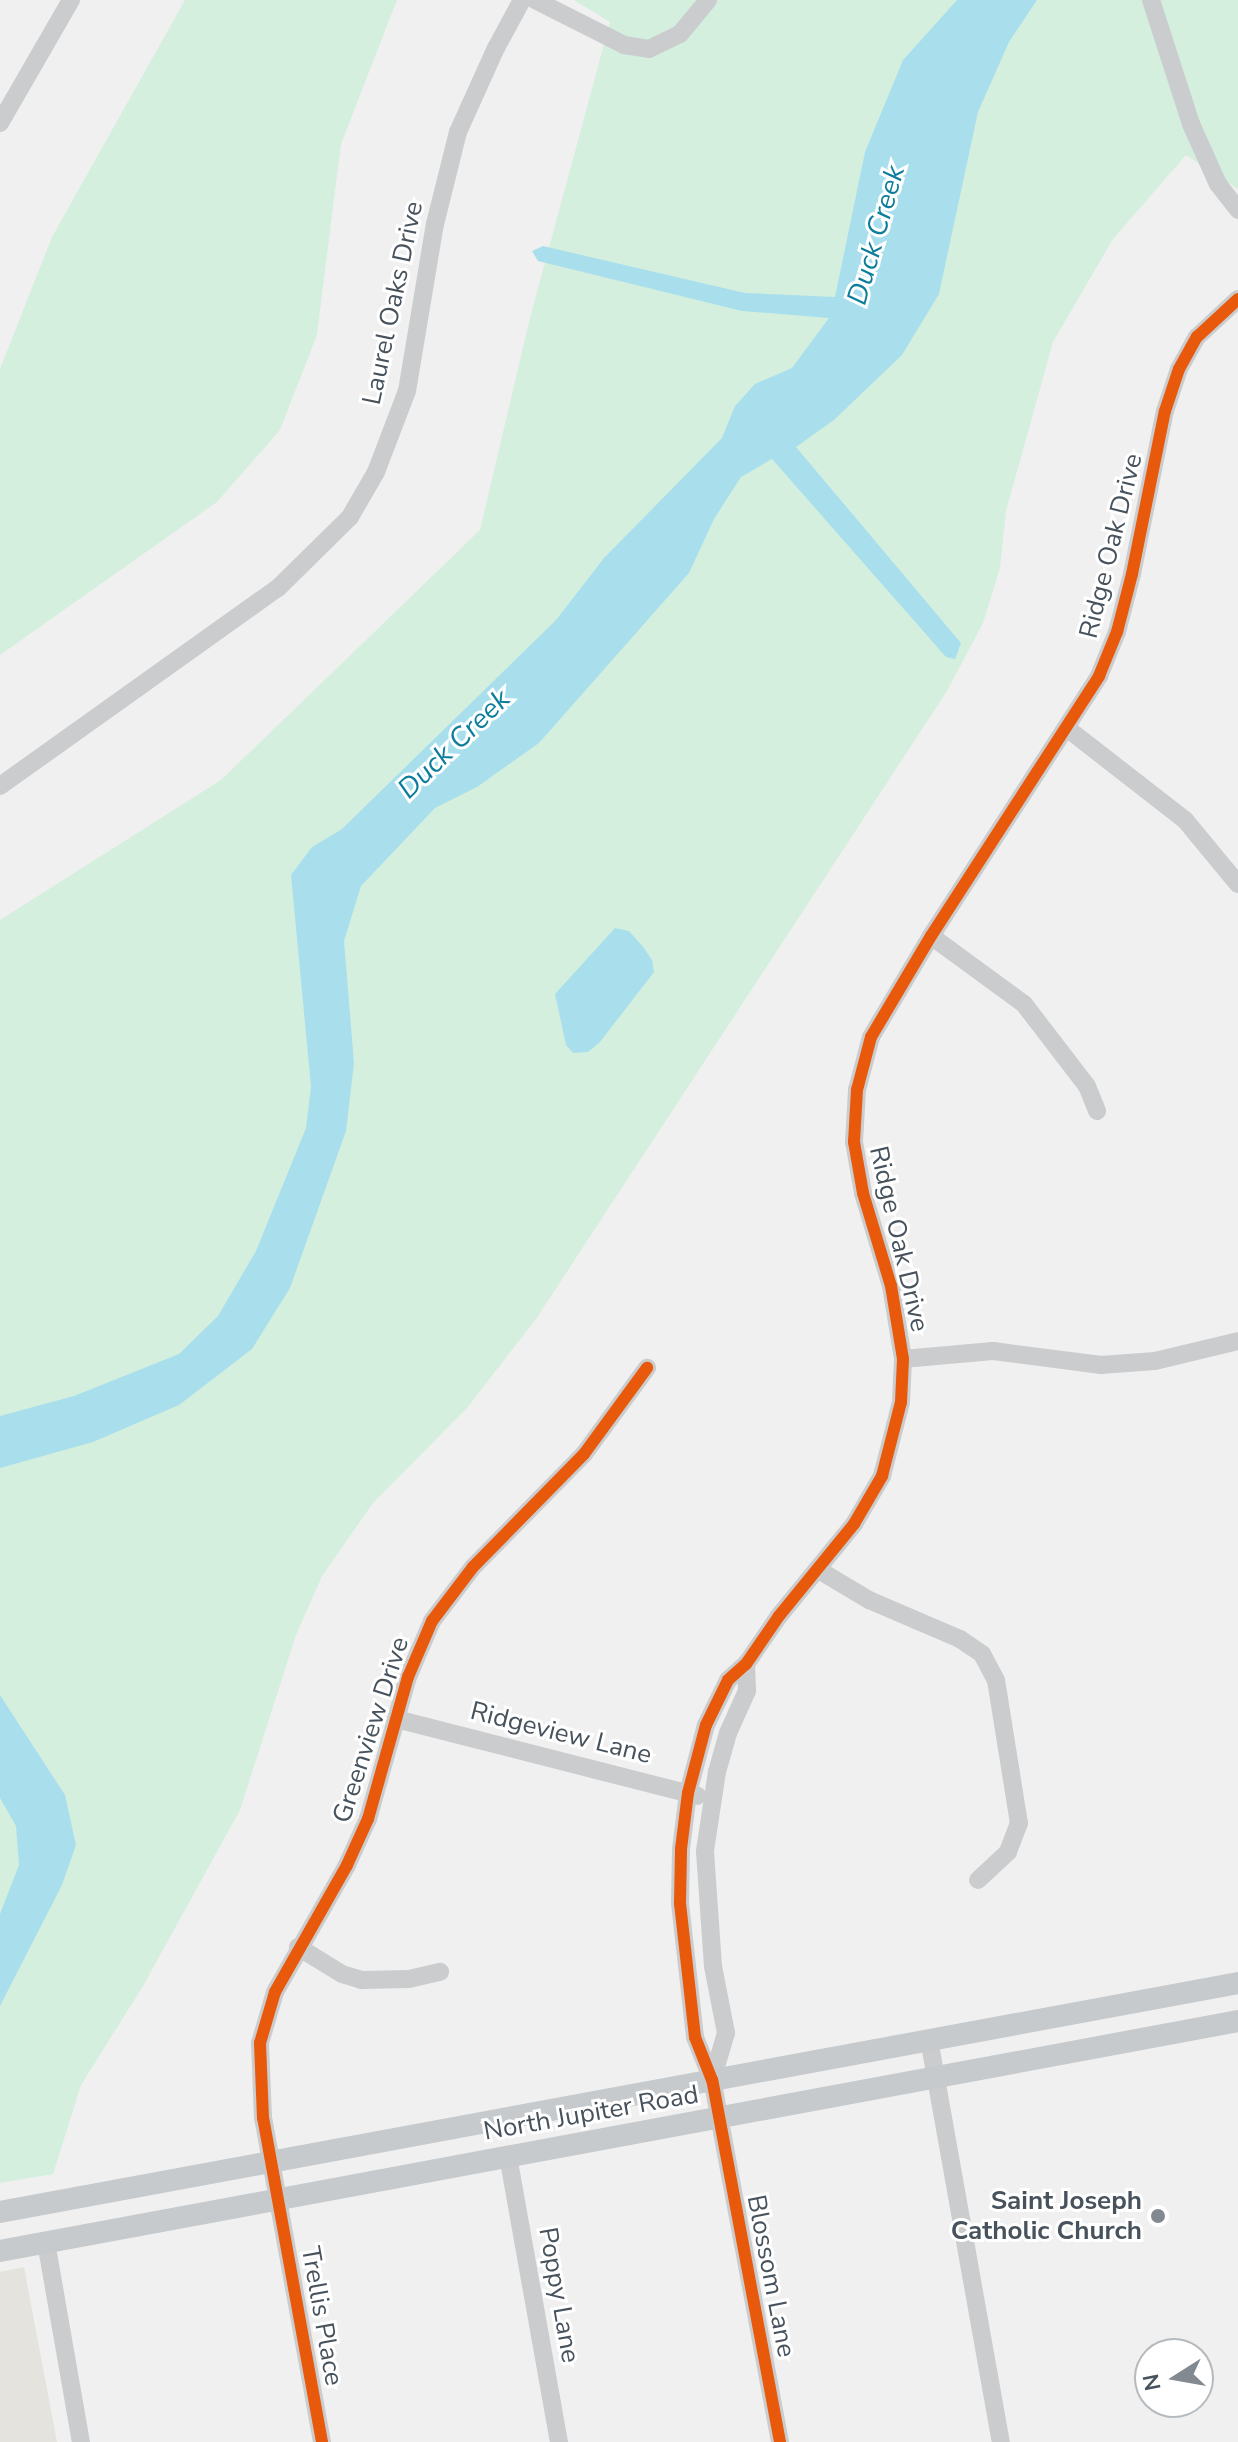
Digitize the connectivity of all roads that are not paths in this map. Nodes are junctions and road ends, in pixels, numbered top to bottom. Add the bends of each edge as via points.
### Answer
1 (71, 0) edge
2 (522, 0) edge
3 (535, 0) edge
4 (708, 0) edge
5 (1151, 0) edge
6 (0, 123) edge
7 (1238, 210) edge
8 (1238, 299) edge
9 (1068, 729) junction
10 (0, 786) edge
11 (1238, 884) edge
12 (931, 936) junction
13 (1097, 1111) dead end
14 (1238, 1341) edge
15 (903, 1359) junction
16 (647, 1368) dead end
17 (817, 1569) junction
18 (746, 1664) junction
19 (396, 1719) junction
20 (688, 1793) junction
21 (711, 1800) junction
22 (978, 1880) dead end
23 (298, 1947) junction
24 (440, 1972) dead end
25 (1238, 1983) edge
26 (1087, 2010) junction
27 (1238, 2021) edge
28 (929, 2039) junction
29 (1094, 2047) junction
30 (936, 2077) junction
31 (712, 2080) junction
32 (719, 2119) junction
33 (508, 2156) junction
34 (273, 2162) junction
35 (279, 2198) junction
36 (0, 2212) edge
37 (46, 2242) junction
38 (0, 2251) edge
39 (81, 2442) edge
40 (322, 2442) edge
41 (559, 2442) edge
42 (780, 2442) edge
43 (1001, 2442) edge

1 - 6 street
2 - 10 street, Laurel Oaks Drive via 458,132 435,224 407,391 376,472 350,517 278,588
3 - 4 street via 624,45 649,49 680,34
5 - 7 street via 1191,124 1218,184
8 - 9 street, Ridge Oak Drive via 1197,337 1179,369 1117,632
9 - 11 street via 1185,820
9 - 12 street, Ridge Oak Drive
12 - 13 street via 1024,1004 1087,1086
12 - 15 street, Ridge Oak Drive via 871,1037 857,1090 854,1142 891,1286
14 - 15 street via 1155,1361 1101,1365 993,1351
15 - 17 street, Ridge Oak Drive via 901,1402 882,1476 854,1524
16 - 19 street, Greenview Drive via 584,1454 448,1599 418,1647
17 - 18 street, Ridge Oak Drive
17 - 22 street via 869,1600 960,1639 982,1654 996,1680 1019,1823 1008,1852
18 - 20 street, Ridge Oak Drive via 728,1680 706,1725
18 - 21 street via 747,1691 728,1733
19 - 20 street, Ridgeview Lane
19 - 23 street, Greenview Drive via 368,1819
20 - 21 street, Ridgeview Lane
20 - 31 street, Ridge Oak Drive via 681,1849 685,1964 695,2037
21 - 31 street via 705,1851 708,1914 726,2033
23 - 24 street via 362,1980
23 - 34 street, Greenview Drive via 275,1992 260,2043 263,2118
25 - 26 main road, North Jupiter Road
26 - 28 main road, North Jupiter Road
26 - 29 main road
27 - 29 main road, North Jupiter Road
28 - 30 street
28 - 31 main road, North Jupiter Road
29 - 30 main road, North Jupiter Road
30 - 32 main road, North Jupiter Road
30 - 43 street
31 - 32 street, Blossom Lane
31 - 34 main road, North Jupiter Road
32 - 33 main road, North Jupiter Road
32 - 42 street, Blossom Lane
33 - 35 main road, North Jupiter Road
33 - 41 street, Poppy Lane
34 - 35 street, Trellis Place
34 - 36 main road, North Jupiter Road
35 - 37 main road, North Jupiter Road
35 - 40 street, Trellis Place
37 - 38 main road, North Jupiter Road
37 - 39 street

